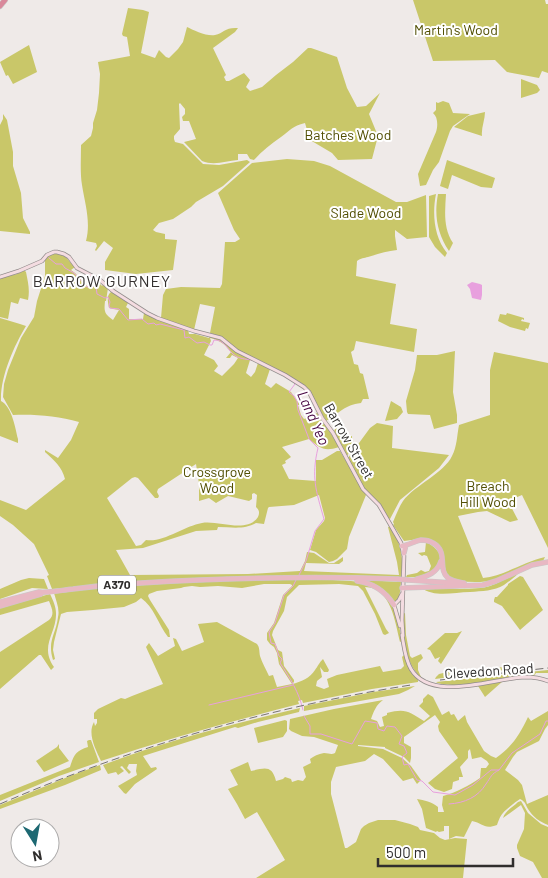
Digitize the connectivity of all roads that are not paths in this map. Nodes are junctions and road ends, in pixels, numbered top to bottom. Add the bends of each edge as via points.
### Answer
1 (5, 0) edge
2 (0, 6) edge
3 (0, 277) edge
4 (403, 545) junction
5 (404, 553) joint
6 (442, 554) junction
7 (548, 562) edge
8 (329, 577) junction
9 (408, 580) junction
10 (464, 583) junction
11 (490, 583) junction
12 (402, 590) junction
13 (44, 592) junction
14 (403, 599) junction
15 (0, 602) edge
16 (394, 605) junction
17 (0, 606) edge
18 (397, 611) junction
19 (403, 636) junction
20 (548, 681) edge

1 - 2 highway
3 - 4 main road, Barrow Street via 39,262 52,253 62,253 77,268 147,313 221,338 237,351 297,382 309,392 363,489 379,505
4 - 5 main road
4 - 6 main road via 430,541
5 - 12 main road, Clevedon Road
6 - 9 main road via 441,564 434,573
6 - 10 main road via 446,576
7 - 11 main road, A370 via 532,565
8 - 9 main road, A370, bridge
8 - 13 main road, A370 via 215,579
8 - 16 main road via 370,583 386,593
9 - 10 main road, A370
10 - 11 main road, A370
11 - 12 main road
12 - 14 main road, Clevedon Road
12 - 16 main road
13 - 15 main road, A370
13 - 17 main road, A370
14 - 18 main road via 400,612
14 - 19 main road, Clevedon Road
16 - 18 main road, Clevedon Road
18 - 19 main road, Clevedon Road
19 - 20 main road, Clevedon Road via 407,661 423,682 452,687 519,677

